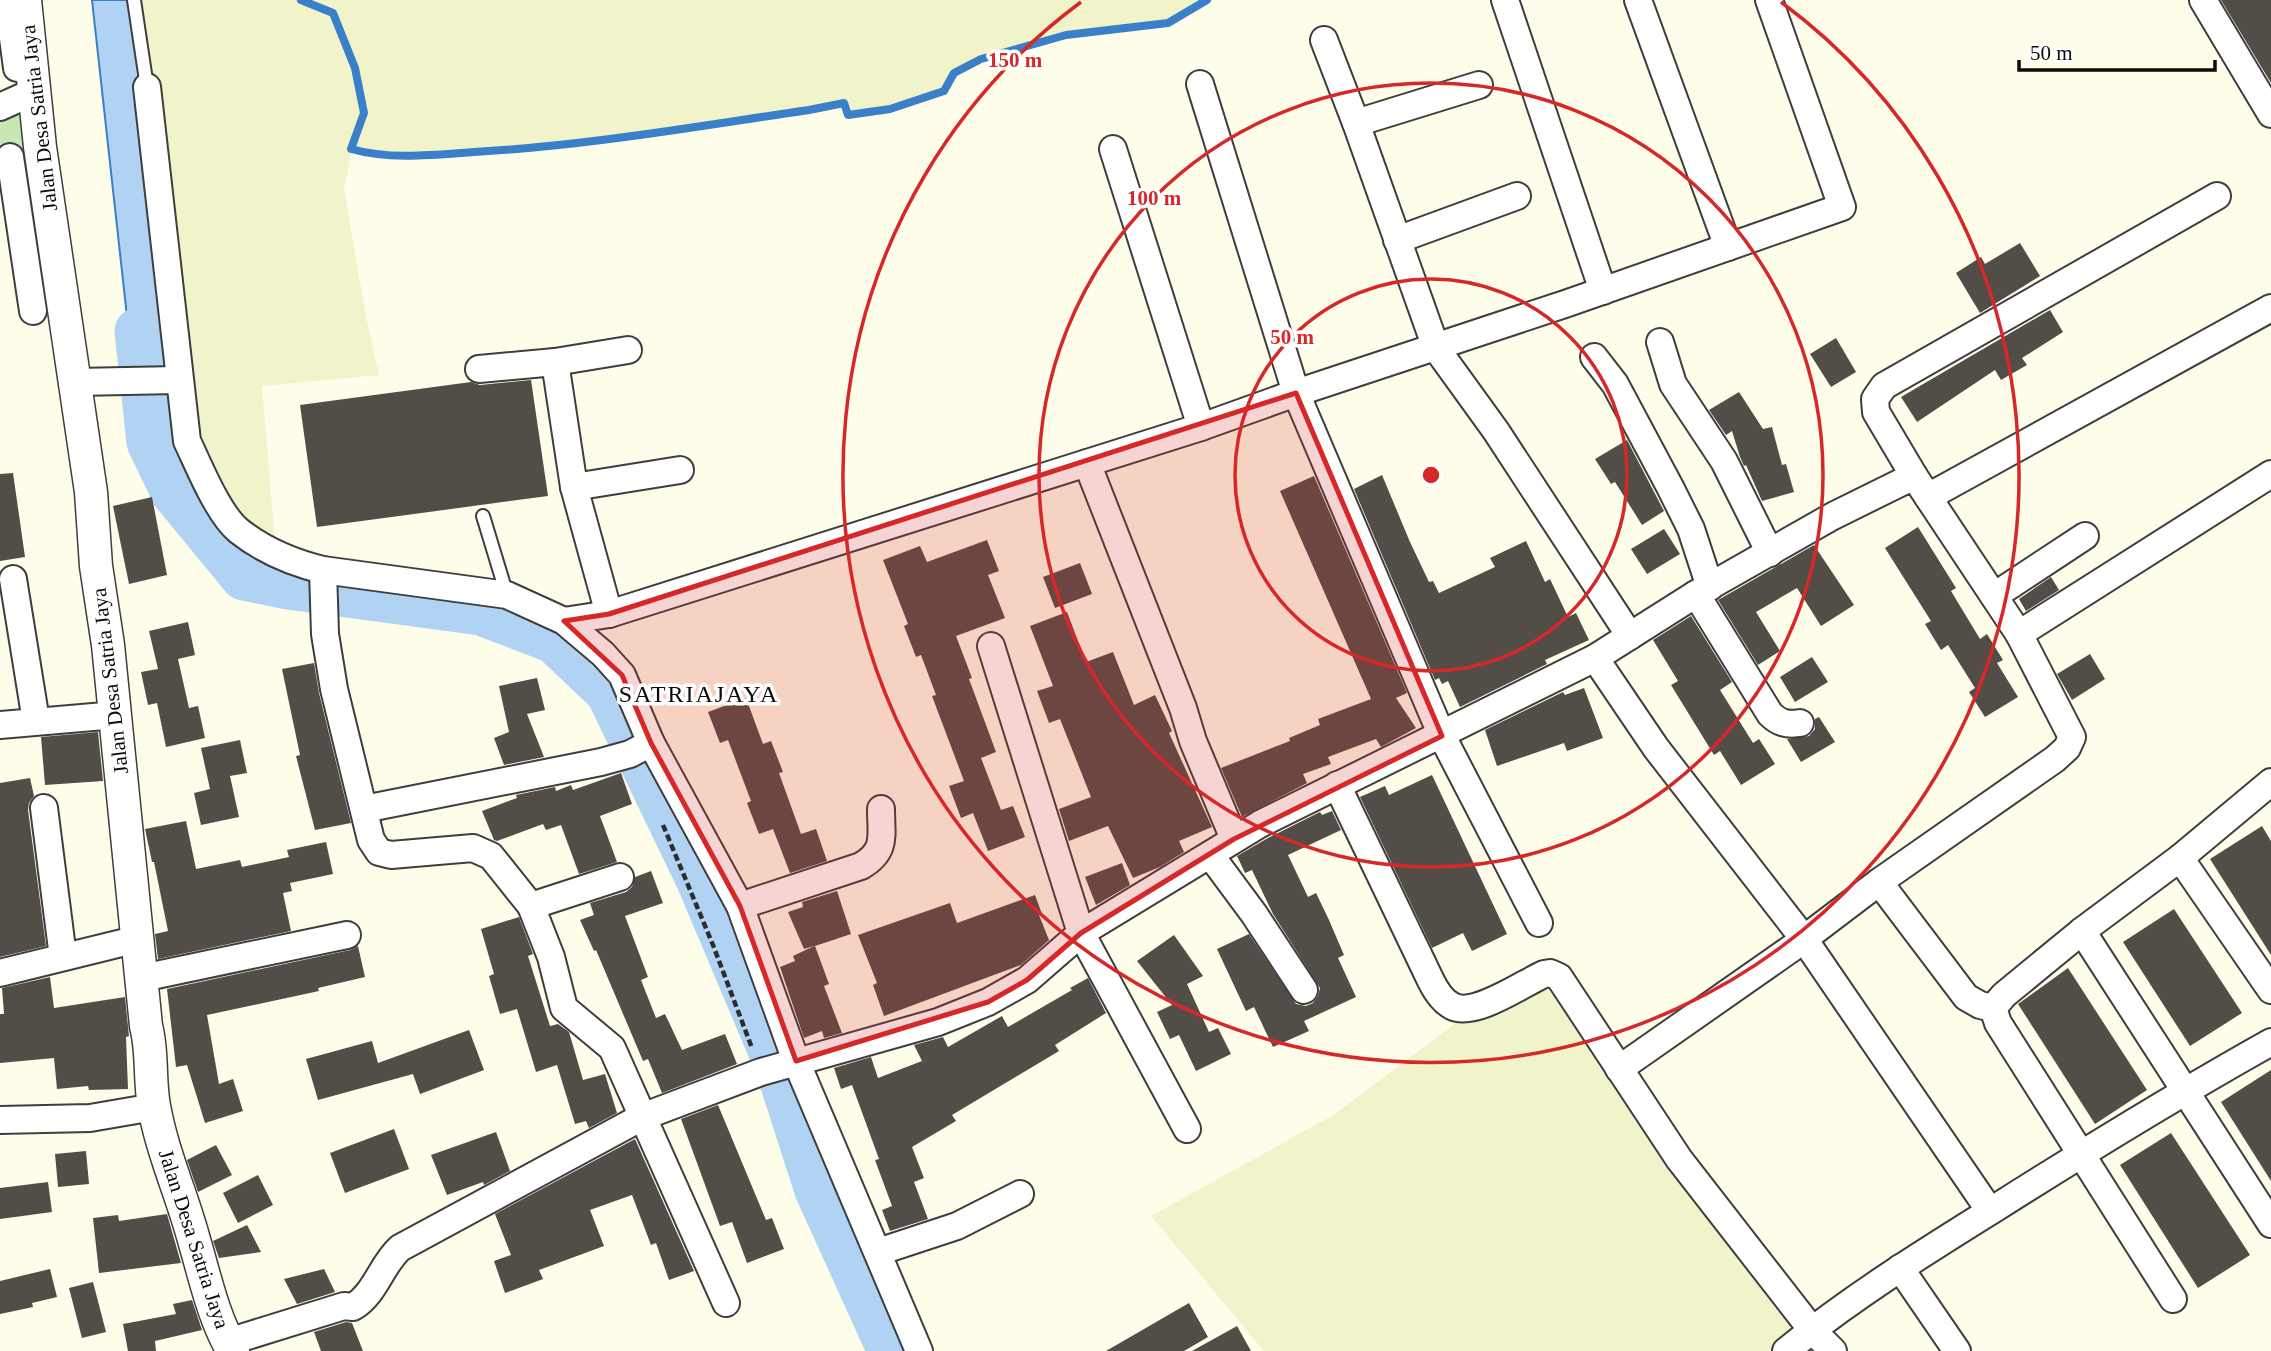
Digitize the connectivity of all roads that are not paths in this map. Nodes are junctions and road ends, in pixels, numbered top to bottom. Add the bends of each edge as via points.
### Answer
1 (8, 0) edge
2 (26, 0) edge
3 (134, 0) edge
4 (1505, 0) edge
5 (1638, 0) edge
6 (1769, 0) edge
7 (2203, 0) edge
8 (1324, 40) dead end
9 (1200, 84) dead end
10 (1479, 85) dead end
11 (147, 87) joint
12 (18, 99) edge
13 (2271, 114) edge
14 (1356, 123) junction
15 (40, 147) junction
16 (1113, 149) dead end
17 (5, 158) edge
18 (2217, 195) dead end
19 (1517, 196) dead end
20 (1397, 240) junction
21 (1728, 247) junction
22 (1603, 290) junction
23 (2271, 308) edge
24 (33, 311) dead end
25 (1660, 342) dead end
26 (1436, 348) junction
27 (628, 349) dead end
28 (1594, 357) dead end
29 (555, 362) junction
30 (479, 369) dead end
31 (178, 380) junction
32 (78, 383) junction
33 (1296, 393) junction
34 (1201, 427) junction
35 (1087, 463) junction
36 (680, 470) dead end
37 (2271, 474) edge
38 (1921, 486) junction
39 (574, 487) junction
40 (483, 516) dead end
41 (2084, 536) dead end
42 (1770, 553) junction
43 (323, 570) junction
44 (13, 579) dead end
45 (1703, 590) junction
46 (507, 595) junction
47 (1994, 596) junction
48 (609, 614) junction
49 (564, 621) junction
50 (2019, 634) junction
51 (1630, 636) junction
52 (991, 646) dead end
53 (1595, 658) junction
54 (116, 715) junction
55 (36, 721) junction
56 (1800, 723) dead end
57 (0, 725) edge
58 (1442, 736) junction
59 (651, 743) junction
60 (2271, 782) edge
61 (1337, 785) junction
62 (44, 808) dead end
63 (364, 809) junction
64 (881, 809) dead end
65 (1234, 839) junction
66 (1211, 856) junction
67 (2180, 858) junction
68 (621, 877) dead end
69 (1879, 882) junction
70 (531, 906) junction
71 (740, 906) junction
72 (1539, 923) dead end
73 (2082, 931) junction
74 (1081, 933) junction
75 (347, 934) dead end
76 (138, 939) junction
77 (1804, 939) junction
78 (63, 957) junction
79 (0, 973) edge
80 (142, 978) junction
81 (1304, 990) dead end
82 (2271, 990) edge
83 (1993, 1008) junction
84 (2271, 1042) edge
85 (796, 1061) junction
86 (1619, 1069) junction
87 (2184, 1090) junction
88 (154, 1107) junction
89 (642, 1117) junction
90 (0, 1120) edge
91 (1187, 1129) dead end
92 (2080, 1154) junction
93 (1020, 1194) dead end
94 (1990, 1211) junction
95 (2271, 1224) edge
96 (878, 1252) junction
97 (1900, 1268) junction
98 (2173, 1299) dead end
99 (726, 1303) dead end
100 (1812, 1329) junction
101 (230, 1347) edge
102 (919, 1351) edge
103 (1786, 1351) edge
104 (1833, 1351) edge
105 (1957, 1351) edge

1 - 12 street
2 - 12 street, Jalan Desa Satria Jaya
3 - 11 lane
4 - 22 street
5 - 21 street
6 - 21 street via 1842,207
7 - 13 street
8 - 14 street
9 - 33 street
10 - 14 street
11 - 31 street
12 - 15 street, Jalan Desa Satria Jaya
14 - 20 street
15 - 17 street
15 - 32 street, Jalan Desa Satria Jaya
16 - 34 street
17 - 24 street
18 - 38 street via 1884,386 1875,399 1876,412
19 - 20 street
20 - 26 street
21 - 22 street
22 - 26 street
23 - 38 street
25 - 42 street via 1673,384 1724,461
26 - 33 street
26 - 51 street
27 - 29 street
28 - 45 street via 1615,384 1691,529
29 - 30 street
29 - 39 street
31 - 32 street
31 - 43 street via 187,441 212,495 238,530 298,564
32 - 54 street, Jalan Desa Satria Jaya
33 - 34 street
33 - 58 street
34 - 35 street
35 - 48 street
35 - 65 street
36 - 39 street
37 - 50 street
38 - 42 street via 1833,516
38 - 47 street
39 - 48 street
40 - 46 lane
41 - 47 street
42 - 45 street
43 - 46 street
43 - 63 street via 334,689
44 - 55 street
45 - 51 street
45 - 56 street via 1770,714 1785,724
46 - 49 street
47 - 50 street
48 - 49 street
49 - 59 street via 622,675
50 - 69 street via 2072,737 2070,743 2055,759
51 - 53 street
52 - 74 street
53 - 58 street
53 - 77 street via 1656,748
54 - 55 street
54 - 76 street, Jalan Desa Satria Jaya
55 - 57 street
58 - 61 street
58 - 72 street
59 - 63 street via 601,762
59 - 71 street
60 - 67 street
61 - 65 street
61 - 86 street via 1431,982 1444,1000 1469,1009 1544,974 1555,974
62 - 78 street
63 - 70 street via 371,840 379,852 391,855 473,848 491,856
64 - 71 street via 881,847 873,859
65 - 66 street
66 - 74 street
66 - 81 street
67 - 73 street
67 - 82 street
68 - 70 street
69 - 77 street
69 - 83 street via 1966,997
70 - 89 street via 564,1008 611,1048
71 - 85 street
73 - 83 street
73 - 87 street
74 - 85 street via 1027,980 988,1002 938,1022
74 - 91 street
75 - 80 street
76 - 78 street
76 - 80 street, Jalan Desa Satria Jaya
77 - 86 street
77 - 94 street
78 - 79 street
80 - 88 street, Jalan Desa Satria Jaya
83 - 92 street
84 - 87 street
85 - 89 street
85 - 96 street
86 - 100 street via 1679,1159
87 - 92 street
87 - 95 street
88 - 90 street via 90,1118
88 - 101 street, Jalan Desa Satria Jaya via 202,1275
89 - 99 street
89 - 101 street via 400,1248 354,1307 344,1306
92 - 94 street
92 - 98 street
93 - 96 street via 957,1226
94 - 97 street
96 - 102 street
97 - 100 street
97 - 105 street
100 - 103 street
100 - 104 street

